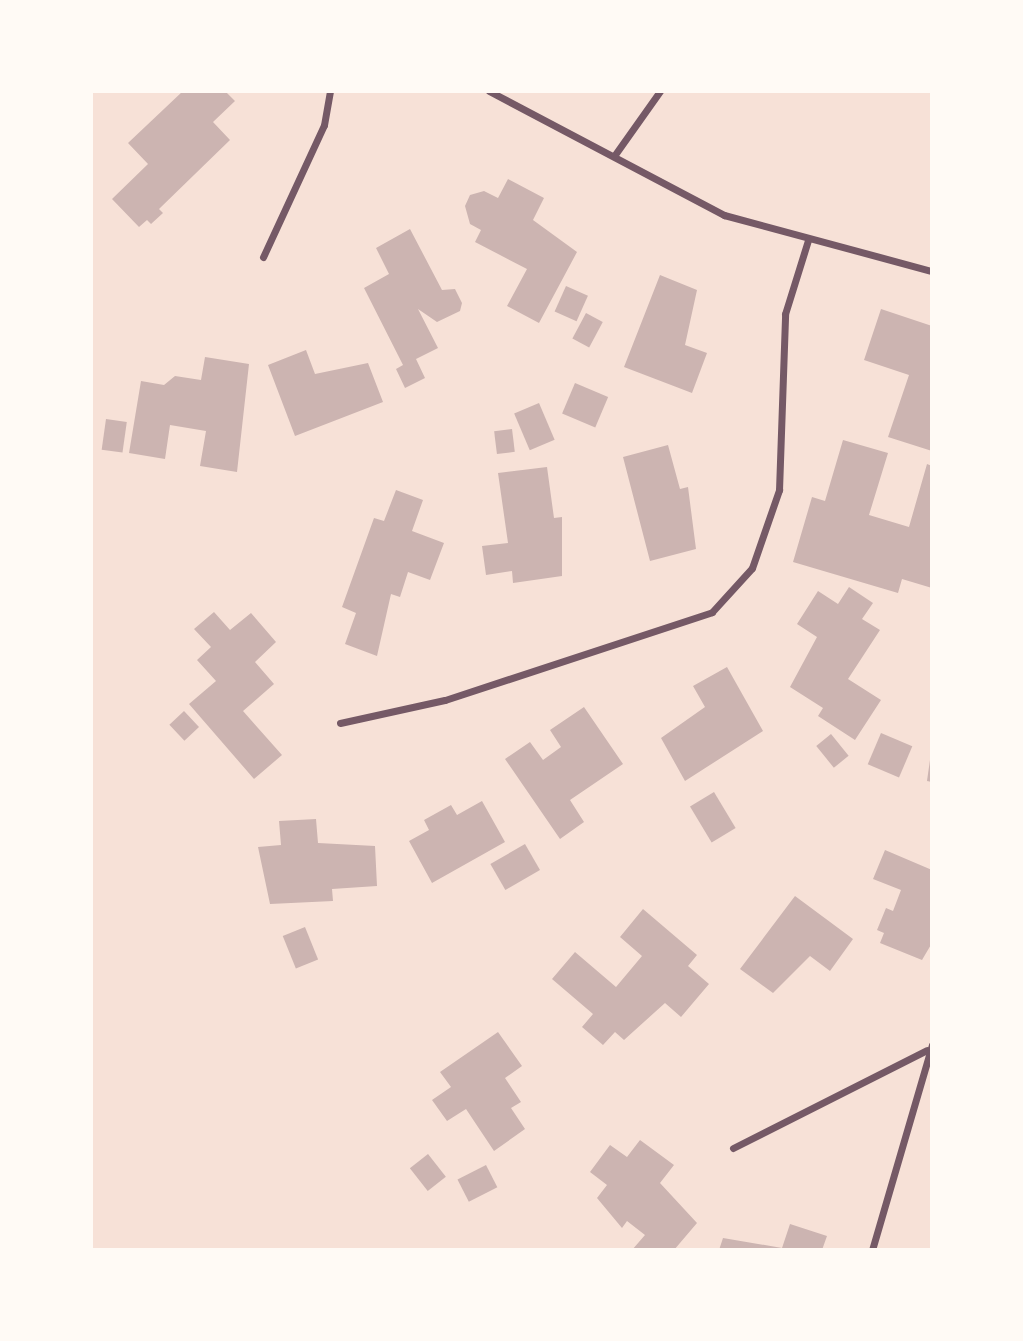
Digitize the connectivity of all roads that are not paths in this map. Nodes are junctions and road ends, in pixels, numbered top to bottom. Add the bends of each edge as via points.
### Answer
1 (330, 91) edge
2 (489, 91) edge
3 (660, 91) edge
4 (614, 156) junction
5 (808, 240) junction
6 (263, 257) dead end
7 (932, 271) edge
8 (340, 723) dead end
9 (930, 1047) edge
10 (733, 1147) dead end
11 (872, 1250) edge

1 - 6 street via 324,125
2 - 4 street
3 - 4 street
4 - 5 street via 724,215
5 - 7 street
5 - 8 street via 785,314 779,489 752,568 712,612 445,700
9 - 10 street
9 - 11 street via 925,1084

